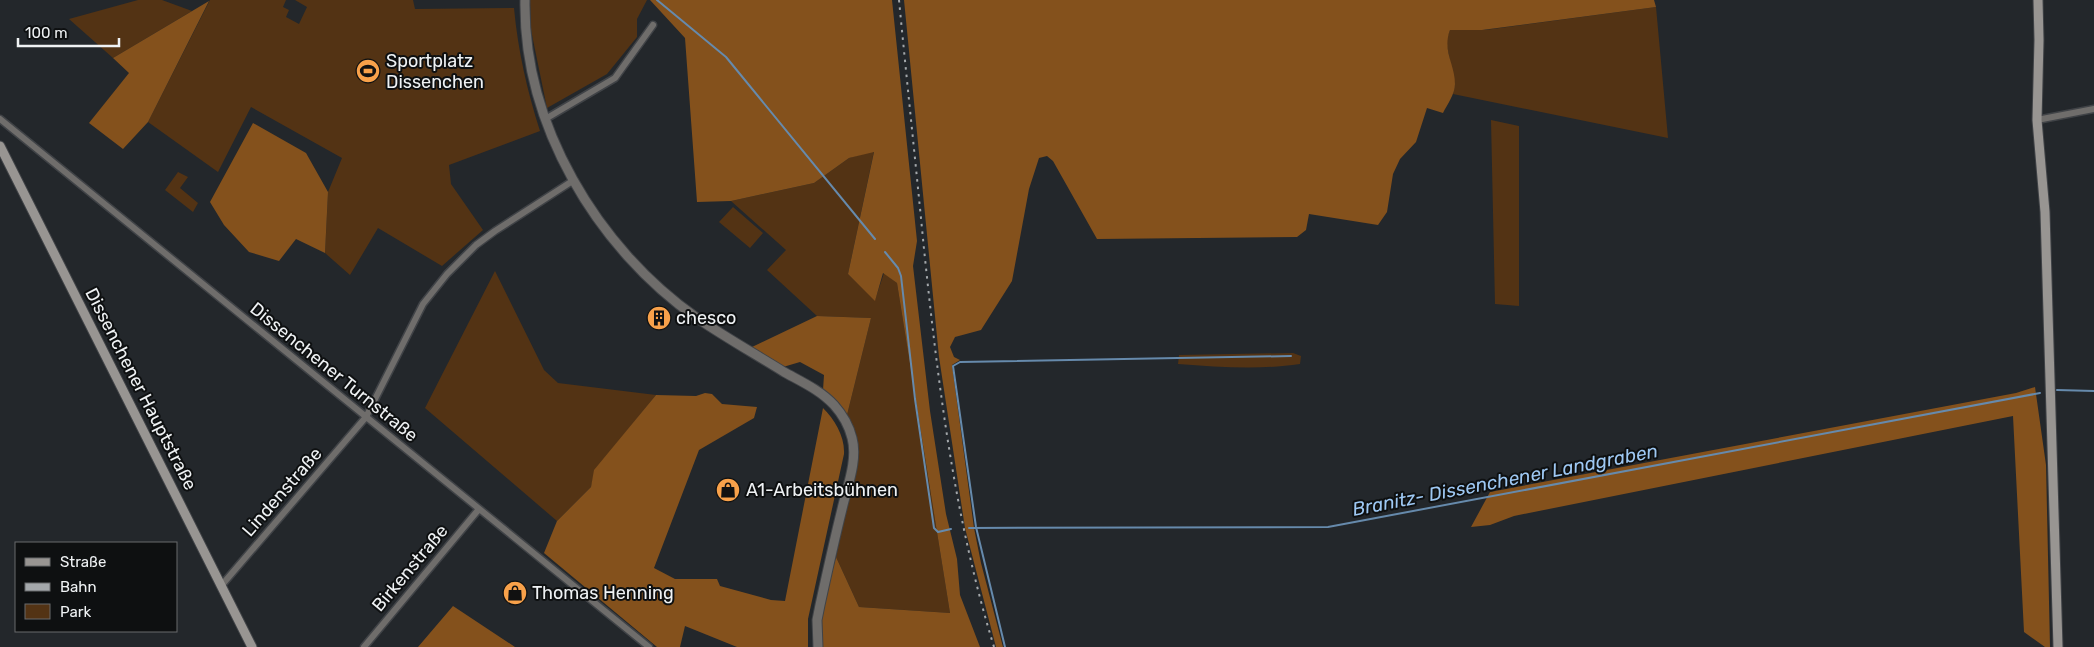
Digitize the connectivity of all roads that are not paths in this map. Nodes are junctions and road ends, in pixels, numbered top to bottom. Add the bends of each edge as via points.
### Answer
1 (525, 0) edge
2 (2038, 0) edge
3 (653, 25) dead end
4 (2094, 109) edge
5 (547, 118) junction
6 (0, 119) edge
7 (2037, 120) junction
8 (0, 146) edge
9 (574, 180) junction
10 (366, 417) junction
11 (479, 509) junction
12 (221, 586) junction
13 (252, 647) edge
14 (364, 647) edge
15 (650, 647) edge
16 (818, 647) edge
17 (2058, 647) edge

1 - 5 street via 530,52
2 - 7 main road
3 - 5 street via 615,78
4 - 7 street
5 - 9 street
6 - 10 street, Dissenchener Turnstraße
7 - 17 main road via 2044,212
8 - 12 main road, Dissenchener Hauptstraße
9 - 10 street, Lindenstraße via 476,245 447,274 423,304
9 - 16 street via 607,231 655,284 697,318 815,390 835,406 845,420 854,451 818,612
10 - 11 street, Dissenchener Turnstraße
10 - 12 street, Lindenstraße
11 - 14 street, Birkenstraße
11 - 15 street, Dissenchener Turnstraße
12 - 13 main road, Dissenchener Hauptstraße

